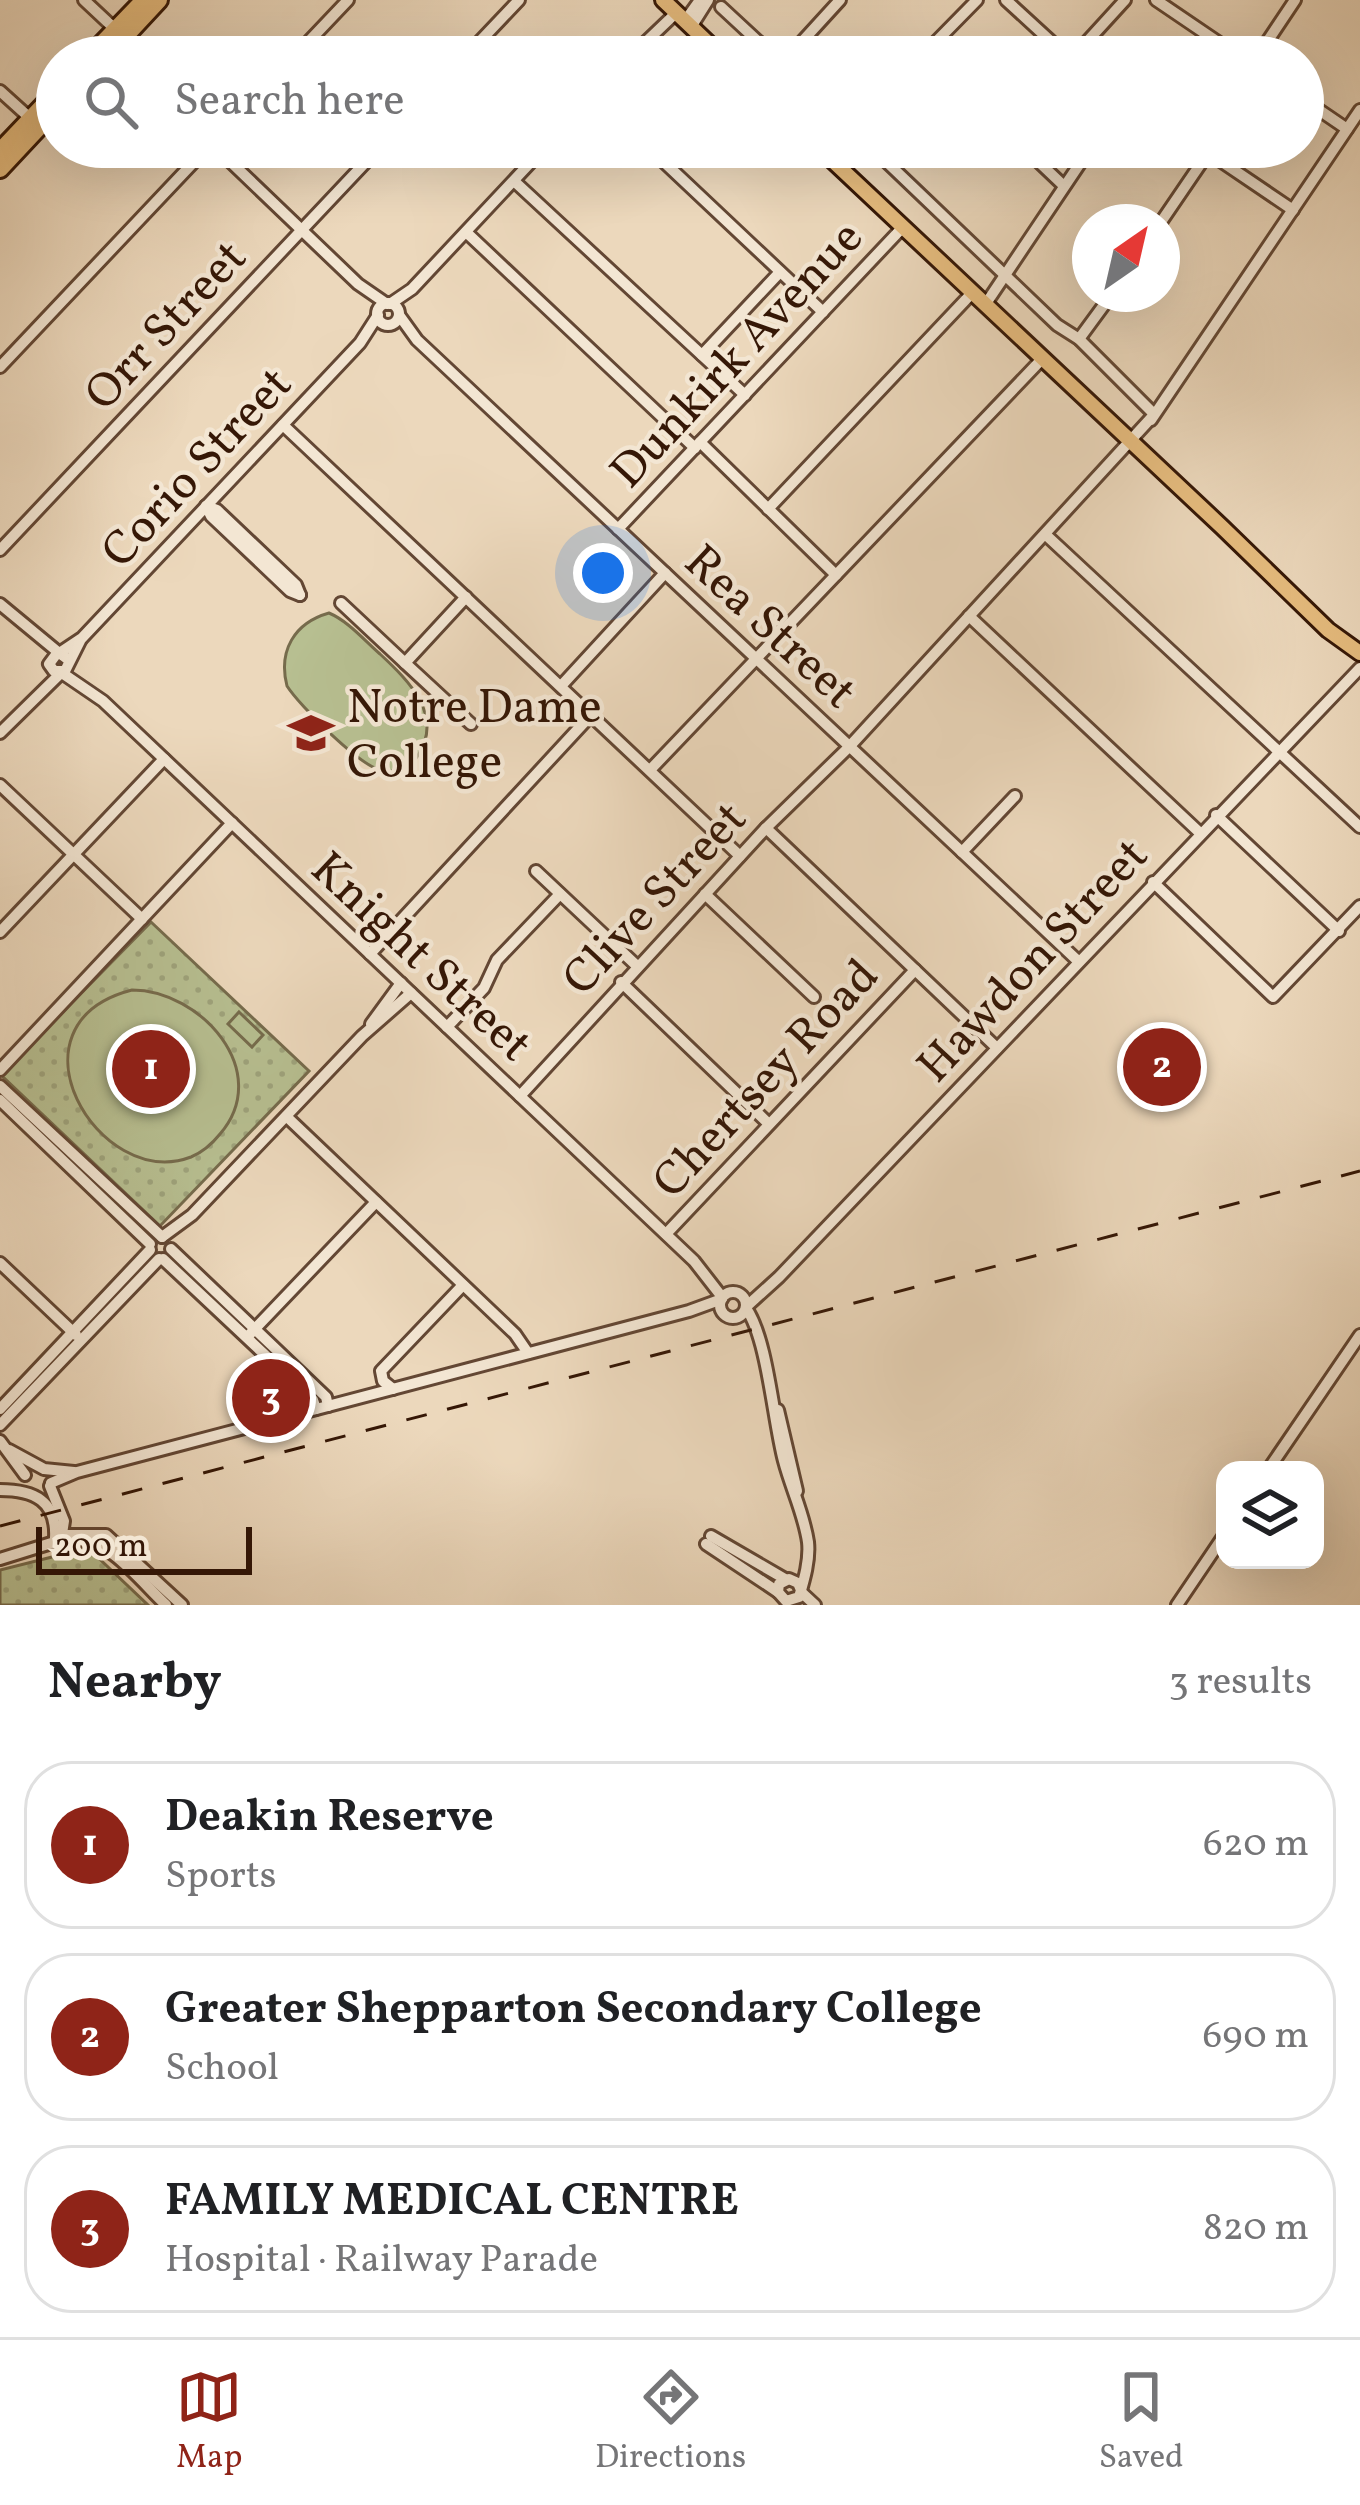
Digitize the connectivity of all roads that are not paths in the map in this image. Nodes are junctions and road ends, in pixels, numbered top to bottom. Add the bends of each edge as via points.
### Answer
1 (84, 0) edge
2 (144, 0) edge
3 (159, 0) edge
4 (347, 0) edge
5 (519, 0) edge
6 (704, 0) edge
7 (840, 0) edge
8 (976, 0) edge
9 (1006, 0) edge
10 (1125, 0) edge
11 (1156, 0) edge
12 (1295, 0) edge
13 (1170, 4) edge
14 (721, 7) dead end
15 (677, 14) edge
16 (107, 36) edge
17 (121, 36) edge
18 (124, 36) edge
19 (314, 36) edge
20 (485, 36) edge
21 (651, 36) edge
22 (701, 36) edge
23 (752, 36) edge
24 (807, 36) edge
25 (943, 36) edge
26 (1047, 36) edge
27 (1091, 36) edge
28 (1212, 36) edge
29 (1271, 36) edge
30 (0, 91) edge
31 (1360, 110) edge
32 (1324, 113) edge
33 (35, 123) junction
34 (1347, 129) junction
35 (0, 152) edge
36 (1324, 164) edge
37 (192, 168) edge
38 (235, 168) edge
39 (360, 168) edge
40 (526, 168) edge
41 (670, 168) edge
42 (846, 168) edge
43 (894, 168) edge
44 (1045, 168) edge
45 (1076, 168) edge
46 (1193, 168) edge
47 (1231, 168) edge
48 (1321, 168) edge
49 (0, 169) edge
50 (514, 181) junction
51 (1064, 186) junction
52 (1172, 204) edge
53 (1293, 210) junction
54 (903, 227) junction
55 (302, 230) junction
56 (466, 232) junction
57 (780, 272) junction
58 (1005, 276) junction
59 (972, 293) junction
60 (985, 305) junction
61 (823, 312) junction
62 (1098, 312) edge
63 (388, 314) junction
64 (1079, 338) junction
65 (702, 355) junction
66 (1042, 359) junction
67 (0, 368) edge
68 (745, 395) junction
69 (1153, 416) junction
70 (283, 425) junction
71 (1132, 444) junction
72 (698, 445) junction
73 (206, 506) junction
74 (768, 508) junction
75 (1222, 527) junction
76 (618, 529) junction
77 (1046, 535) junction
78 (0, 550) edge
79 (665, 573) junction
80 (836, 575) junction
81 (466, 597) junction
82 (341, 603) dead end
83 (0, 604) edge
84 (969, 616) junction
85 (1360, 640) edge
86 (1360, 654) edge
87 (756, 659) junction
88 (60, 663) junction
89 (405, 663) junction
90 (1360, 668) edge
91 (561, 686) junction
92 (1336, 689) junction
93 (591, 715) junction
94 (471, 724) dead end
95 (0, 733) edge
96 (847, 745) junction
97 (1278, 750) junction
98 (164, 759) junction
99 (650, 770) junction
100 (0, 785) edge
101 (1015, 796) dead end
102 (1216, 815) junction
103 (232, 824) junction
104 (1360, 827) edge
105 (766, 828) junction
106 (1200, 833) junction
107 (962, 852) junction
108 (74, 854) junction
109 (740, 856) junction
110 (536, 871) dead end
111 (1153, 882) junction
112 (560, 894) junction
113 (705, 894) junction
114 (1360, 906) edge
115 (142, 919) junction
116 (1339, 931) junction
117 (0, 932) edge
118 (370, 954) junction
119 (1078, 961) junction
120 (637, 966) junction
121 (915, 970) junction
122 (622, 982) junction
123 (406, 988) junction
124 (814, 998) dead end
125 (447, 1027) junction
126 (997, 1048) junction
127 (0, 1070) edge
128 (0, 1086) edge
129 (518, 1094) junction
130 (0, 1100) edge
131 (287, 1118) junction
132 (769, 1124) junction
133 (376, 1202) junction
134 (666, 1234) junction
135 (161, 1247) junction
136 (0, 1263) edge
137 (779, 1277) junction
138 (464, 1285) junction
139 (729, 1295) junction
140 (689, 1311) junction
141 (740, 1312) junction
142 (251, 1334) junction
143 (1360, 1335) edge
144 (77, 1336) junction
145 (529, 1353) junction
146 (393, 1389) junction
147 (322, 1407) junction
148 (0, 1409) edge
149 (0, 1425) edge
150 (5, 1445) edge
151 (1274, 1461) edge
152 (42, 1468) junction
153 (77, 1472) junction
154 (25, 1477) junction
155 (50, 1484) junction
156 (0, 1490) edge
157 (33, 1493) junction
158 (805, 1529) junction
159 (59, 1537) junction
160 (1216, 1547) edge
161 (0, 1558) edge
162 (787, 1579) junction
163 (789, 1598) edge
164 (166, 1605) edge
165 (182, 1605) edge
166 (815, 1605) edge
167 (1177, 1605) edge

1 - 16 street
2 - 17 highway
3 - 18 highway
4 - 19 street
5 - 20 street
6 - 15 street
7 - 24 street
8 - 25 street
9 - 26 street
10 - 27 street
11 - 13 street
12 - 29 street
13 - 28 street
14 - 23 street
15 - 21 street
15 - 22 main road
30 - 33 street
31 - 34 street, Clive Street
32 - 34 street
33 - 35 highway
33 - 49 highway
34 - 36 street, Clive Street
37 - 67 street
38 - 55 street, Rea Street
39 - 55 street, Orr Street
40 - 50 street, Corio Street
41 - 57 street
42 - 54 main road
43 - 58 street
44 - 51 street
45 - 51 street
46 - 52 street
47 - 53 street
48 - 53 street, Clive Street
50 - 56 street, Corio Street
50 - 65 street
51 - 58 street
53 - 69 street, Clive Street
54 - 59 main road
54 - 61 street, Dunkirk Avenue
55 - 63 street, Rea Street
55 - 78 street, Orr Street
56 - 63 street, Corio Street
56 - 72 street
57 - 61 street
57 - 65 street
58 - 60 street
58 - 64 street
59 - 60 main road
59 - 74 street
60 - 66 main road
61 - 68 street, Dunkirk Avenue
62 - 64 street
63 - 70 street, Corio Street
63 - 76 street, Rea Street
64 - 69 street
65 - 68 street
66 - 71 main road
66 - 80 street
68 - 72 street, Dunkirk Avenue
69 - 71 street, Clive Street
70 - 73 street, Corio Street
70 - 81 street
71 - 75 main road
71 - 77 street, Clive Street
72 - 74 street
72 - 76 street, Dunkirk Avenue
73 - 73 street via 233,525 300,595 226,531
73 - 88 street, Corio Street
74 - 80 street
75 - 85 main road
75 - 86 main road
76 - 79 street, Rea Street
77 - 84 street, Clive Street
77 - 97 street
79 - 87 street, Rea Street
79 - 91 street
80 - 87 street
81 - 89 street
81 - 91 street
82 - 89 street
83 - 88 street, Knight Street
84 - 96 street, Clive Street
84 - 106 street
86 - 92 street, Hawdon Street
87 - 96 street, Rea Street
87 - 99 street
88 - 95 street, Corio Street
88 - 98 street, Knight Street
89 - 94 street
90 - 92 street, Hawdon Street
91 - 93 street
92 - 97 street, Hawdon Street
93 - 99 street
93 - 118 street
96 - 105 street, Clive Street
96 - 107 street, Rea Street
97 - 102 street, Hawdon Street
97 - 104 street
98 - 103 street, Knight Street
98 - 108 street
99 - 109 street
100 - 108 street
101 - 107 street
102 - 106 street, Hawdon Street
102 - 116 street
103 - 115 street
103 - 118 street, Knight Street
105 - 109 street, Clive Street
105 - 121 street
106 - 111 street, Hawdon Street
107 - 119 street, Rea Street
108 - 115 street
108 - 117 street
109 - 113 street, Clive Street
110 - 112 street
111 - 116 street via 1273,997
111 - 119 street, Hawdon Street
112 - 120 street
112 - 125 street
113 - 120 street, Clive Street
113 - 124 street
114 - 116 street
115 - 127 street
118 - 123 street, Knight Street
119 - 126 street, Hawdon Street
120 - 122 street, Clive Street
121 - 126 street
121 - 132 street, Chertsey Road
122 - 129 street, Clive Street
122 - 132 street
123 - 125 street, Knight Street
123 - 131 street
125 - 129 street, Knight Street
126 - 137 street, Hawdon Street
128 - 135 street
129 - 134 street, Knight Street
130 - 135 street
131 - 133 street
131 - 135 street
132 - 134 street, Chertsey Road
133 - 138 street
133 - 142 street
134 - 139 street, Knight Street
135 - 142 street
135 - 144 street
136 - 144 street
137 - 139 street, Hawdon Street
137 - 141 street, Hawdon Street
138 - 145 street
138 - 146 street via 381,1371
139 - 140 street, Hawdon Street
139 - 141 street
139 - 141 street via 721,1310
140 - 141 street
140 - 145 street, Hawdon Street
141 - 158 street via 759,1346
142 - 147 street
143 - 151 street
144 - 148 street
144 - 149 street
145 - 146 street, Hawdon Street
146 - 147 street, Hawdon Street
147 - 153 street, Hawdon Street
150 - 152 street
150 - 154 street
152 - 153 street
152 - 154 street
152 - 155 street
153 - 155 street
154 - 156 street
154 - 157 street
155 - 157 street
155 - 159 street via 61,1510
156 - 157 street
157 - 159 street via 49,1507
158 - 162 street via 800,1564
158 - 163 street via 808,1558
159 - 161 street
159 - 164 street via 96,1542
159 - 165 street via 106,1535
160 - 167 street
162 - 163 street
162 - 163 street via 798,1583
162 - 163 street via 709,1540
163 - 166 street

